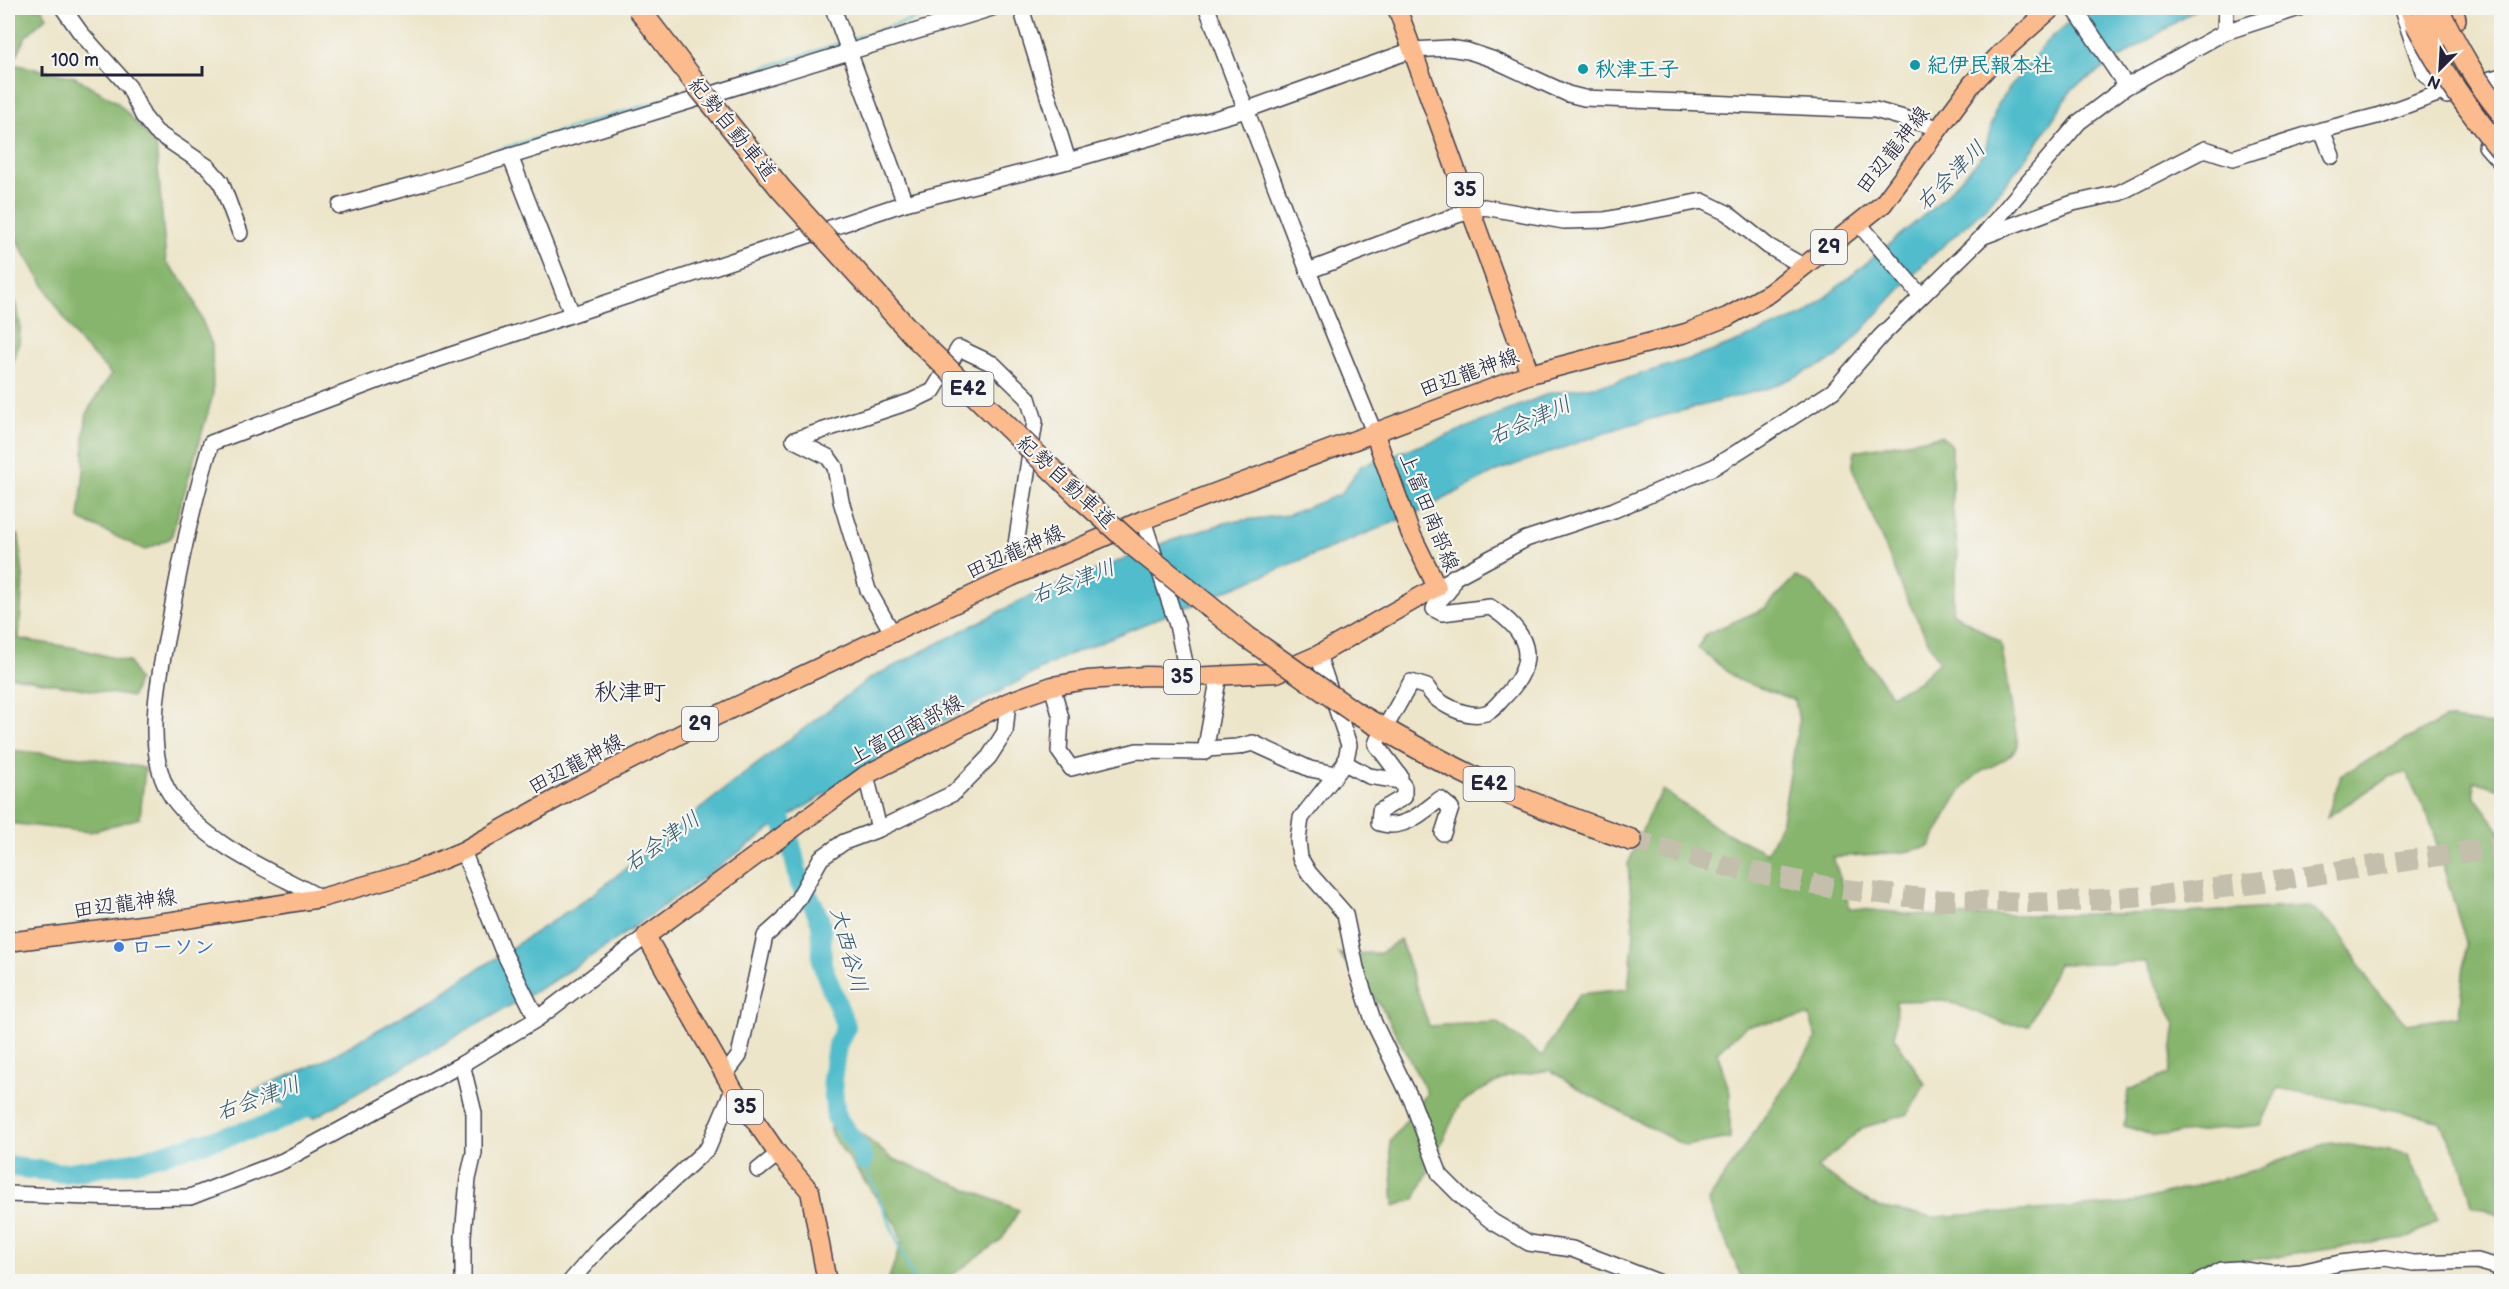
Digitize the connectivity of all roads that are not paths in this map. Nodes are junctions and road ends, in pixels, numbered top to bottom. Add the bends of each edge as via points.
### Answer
1 (63, 8) edge
2 (638, 8) edge
3 (833, 8) edge
4 (992, 8) edge
5 (1021, 8) edge
6 (1207, 8) edge
7 (1397, 8) edge
8 (2052, 8) edge
9 (2074, 8) edge
10 (2299, 8) edge
11 (2438, 8) edge
12 (2413, 11) edge
13 (2453, 13) edge
14 (2226, 20) edge
15 (1412, 50) junction
16 (849, 51) junction
17 (2502, 76) edge
18 (2123, 83) junction
19 (2443, 92) junction
20 (2502, 93) edge
21 (1246, 110) junction
22 (2502, 113) edge
23 (1939, 128) junction
24 (2322, 130) junction
25 (2502, 134) edge
26 (2502, 151) edge
27 (510, 156) junction
28 (2332, 156) dead end
29 (1068, 161) junction
30 (2502, 164) edge
31 (905, 204) junction
32 (340, 206) dead end
33 (1473, 212) junction
34 (1862, 226) junction
35 (240, 233) dead end
36 (1981, 237) junction
37 (1805, 267) junction
38 (1308, 271) junction
39 (1920, 294) junction
40 (572, 314) junction
41 (1530, 374) junction
42 (1375, 438) junction
43 (1143, 520) junction
44 (1011, 577) junction
45 (1453, 577) junction
46 (1437, 587) junction
47 (893, 634) junction
48 (1318, 655) junction
49 (1220, 675) junction
50 (1188, 677) junction
51 (1052, 686) junction
52 (1008, 702) junction
53 (1390, 720) dead end
54 (1378, 739) dead end
55 (1206, 749) junction
56 (1340, 769) junction
57 (866, 775) junction
58 (1400, 781) junction
59 (879, 830) junction
60 (1443, 832) dead end
61 (1631, 840) tunnel mouth
62 (463, 851) junction
63 (321, 898) junction
64 (646, 936) junction
65 (8, 942) edge
66 (537, 1019) junction
67 (462, 1064) junction
68 (729, 1083) junction
69 (778, 1154) junction
70 (758, 1170) dead end
71 (8, 1194) edge
72 (2502, 1268) edge
73 (463, 1281) edge
74 (570, 1281) edge
75 (827, 1281) edge
76 (1658, 1281) edge
77 (2199, 1281) edge

1 - 35 street via 129,87 156,132 208,167 221,182
2 - 61 highway, 紀勢自動車道 / E42, bridge via 781,189 916,338 1078,495 1169,575 1247,637 1354,712 1404,741 1496,787
3 - 16 street
4 - 16 street
5 - 29 street
6 - 21 street
7 - 15 main road, 35
8 - 23 main road, 田辺龍神線 / 29 via 2001,53
9 - 18 street
10 - 14 street
11 - 22 highway, bridge via 2460,51
12 - 19 street via 2406,25 2423,71
12 - 25 highway, bridge
12 - 26 highway, bridge via 2431,52 2461,100
13 - 20 highway via 2476,57
14 - 18 street
15 - 21 street
15 - 23 street via 1468,51 1584,98 1875,110
15 - 33 main road, 35
16 - 27 street
16 - 31 street
17 - 19 street
18 - 36 street via 2079,122
19 - 24 street via 2377,116
19 - 30 street
21 - 29 street
21 - 38 street
23 - 34 main road, 田辺龍神線 / 29
24 - 28 street
24 - 36 street via 2233,158 2205,149 2119,193 2073,202
27 - 32 street
27 - 40 street
29 - 31 street
31 - 40 street
33 - 37 street via 1484,207 1564,221 1604,220 1702,201 1727,213 1768,246
33 - 38 street
33 - 41 main road, 35
34 - 37 main road, 田辺龍神線 / 29
34 - 39 street
36 - 39 street
37 - 41 main road, 田辺龍神線 / 29 via 1770,293 1727,317 1686,333
38 - 42 street
39 - 45 street via 1833,390 1713,467 1614,510 1526,539
40 - 63 street via 211,442 181,560 158,683 155,728 161,778 192,819 223,845
41 - 42 main road, 田辺龍神線 / 29
42 - 43 main road, 田辺龍神線 / 29
42 - 46 main road, 上富田南部線 via 1410,532
43 - 44 main road, 田辺龍神線 / 29
43 - 50 street, bridge via 1177,625
44 - 47 main road, 田辺龍神線 / 29
44 - 47 street via 1035,421 1028,398 993,364 959,348 933,391 794,440 828,457 835,466 841,501 868,590
45 - 46 street
45 - 53 street via 1452,586 1434,609 1442,613 1490,607 1504,616 1518,629 1524,642 1527,656 1522,675 1488,713 1477,715 1460,711 1432,697 1427,687 1411,682
46 - 48 main road, 上富田南部線 / 35
47 - 62 main road, 田辺龍神線 / 29 via 718,715
48 - 49 main road, 上富田南部線 / 35 via 1277,673
48 - 56 street via 1349,745
49 - 50 main road, 上富田南部線 / 35
49 - 55 street
50 - 51 main road, 上富田南部線 / 35 via 1146,676
51 - 52 main road, 上富田南部線 / 35
51 - 55 street via 1061,718 1059,751 1071,768 1137,751
52 - 57 main road, 上富田南部線 / 35
52 - 59 street via 1005,732 989,757 954,793
54 - 58 street via 1376,744
55 - 56 street via 1253,742 1310,769
56 - 58 street
56 - 76 street via 1301,819 1300,858 1346,914 1356,968 1374,1023 1412,1101 1440,1175 1493,1222 1529,1243 1572,1250
57 - 59 street
57 - 64 main road, 上富田南部線 / 35
58 - 60 street via 1404,797 1380,811 1379,823 1390,826 1414,819 1440,799 1450,808
59 - 68 street via 844,842 821,858 783,920 765,936 739,1056
62 - 63 main road, 田辺龍神線 / 29 via 412,872
62 - 66 street via 501,949
63 - 65 main road, 田辺龍神線 / 29
64 - 66 street
64 - 68 main road, 35
66 - 67 street
67 - 71 street via 283,1161 190,1197
67 - 73 street via 474,1113
68 - 69 main road, 35
68 - 74 street via 708,1148 601,1246
69 - 70 street
69 - 75 main road, 35 via 810,1191
72 - 77 street via 2477,1261 2413,1263 2385,1258 2301,1272 2222,1270

